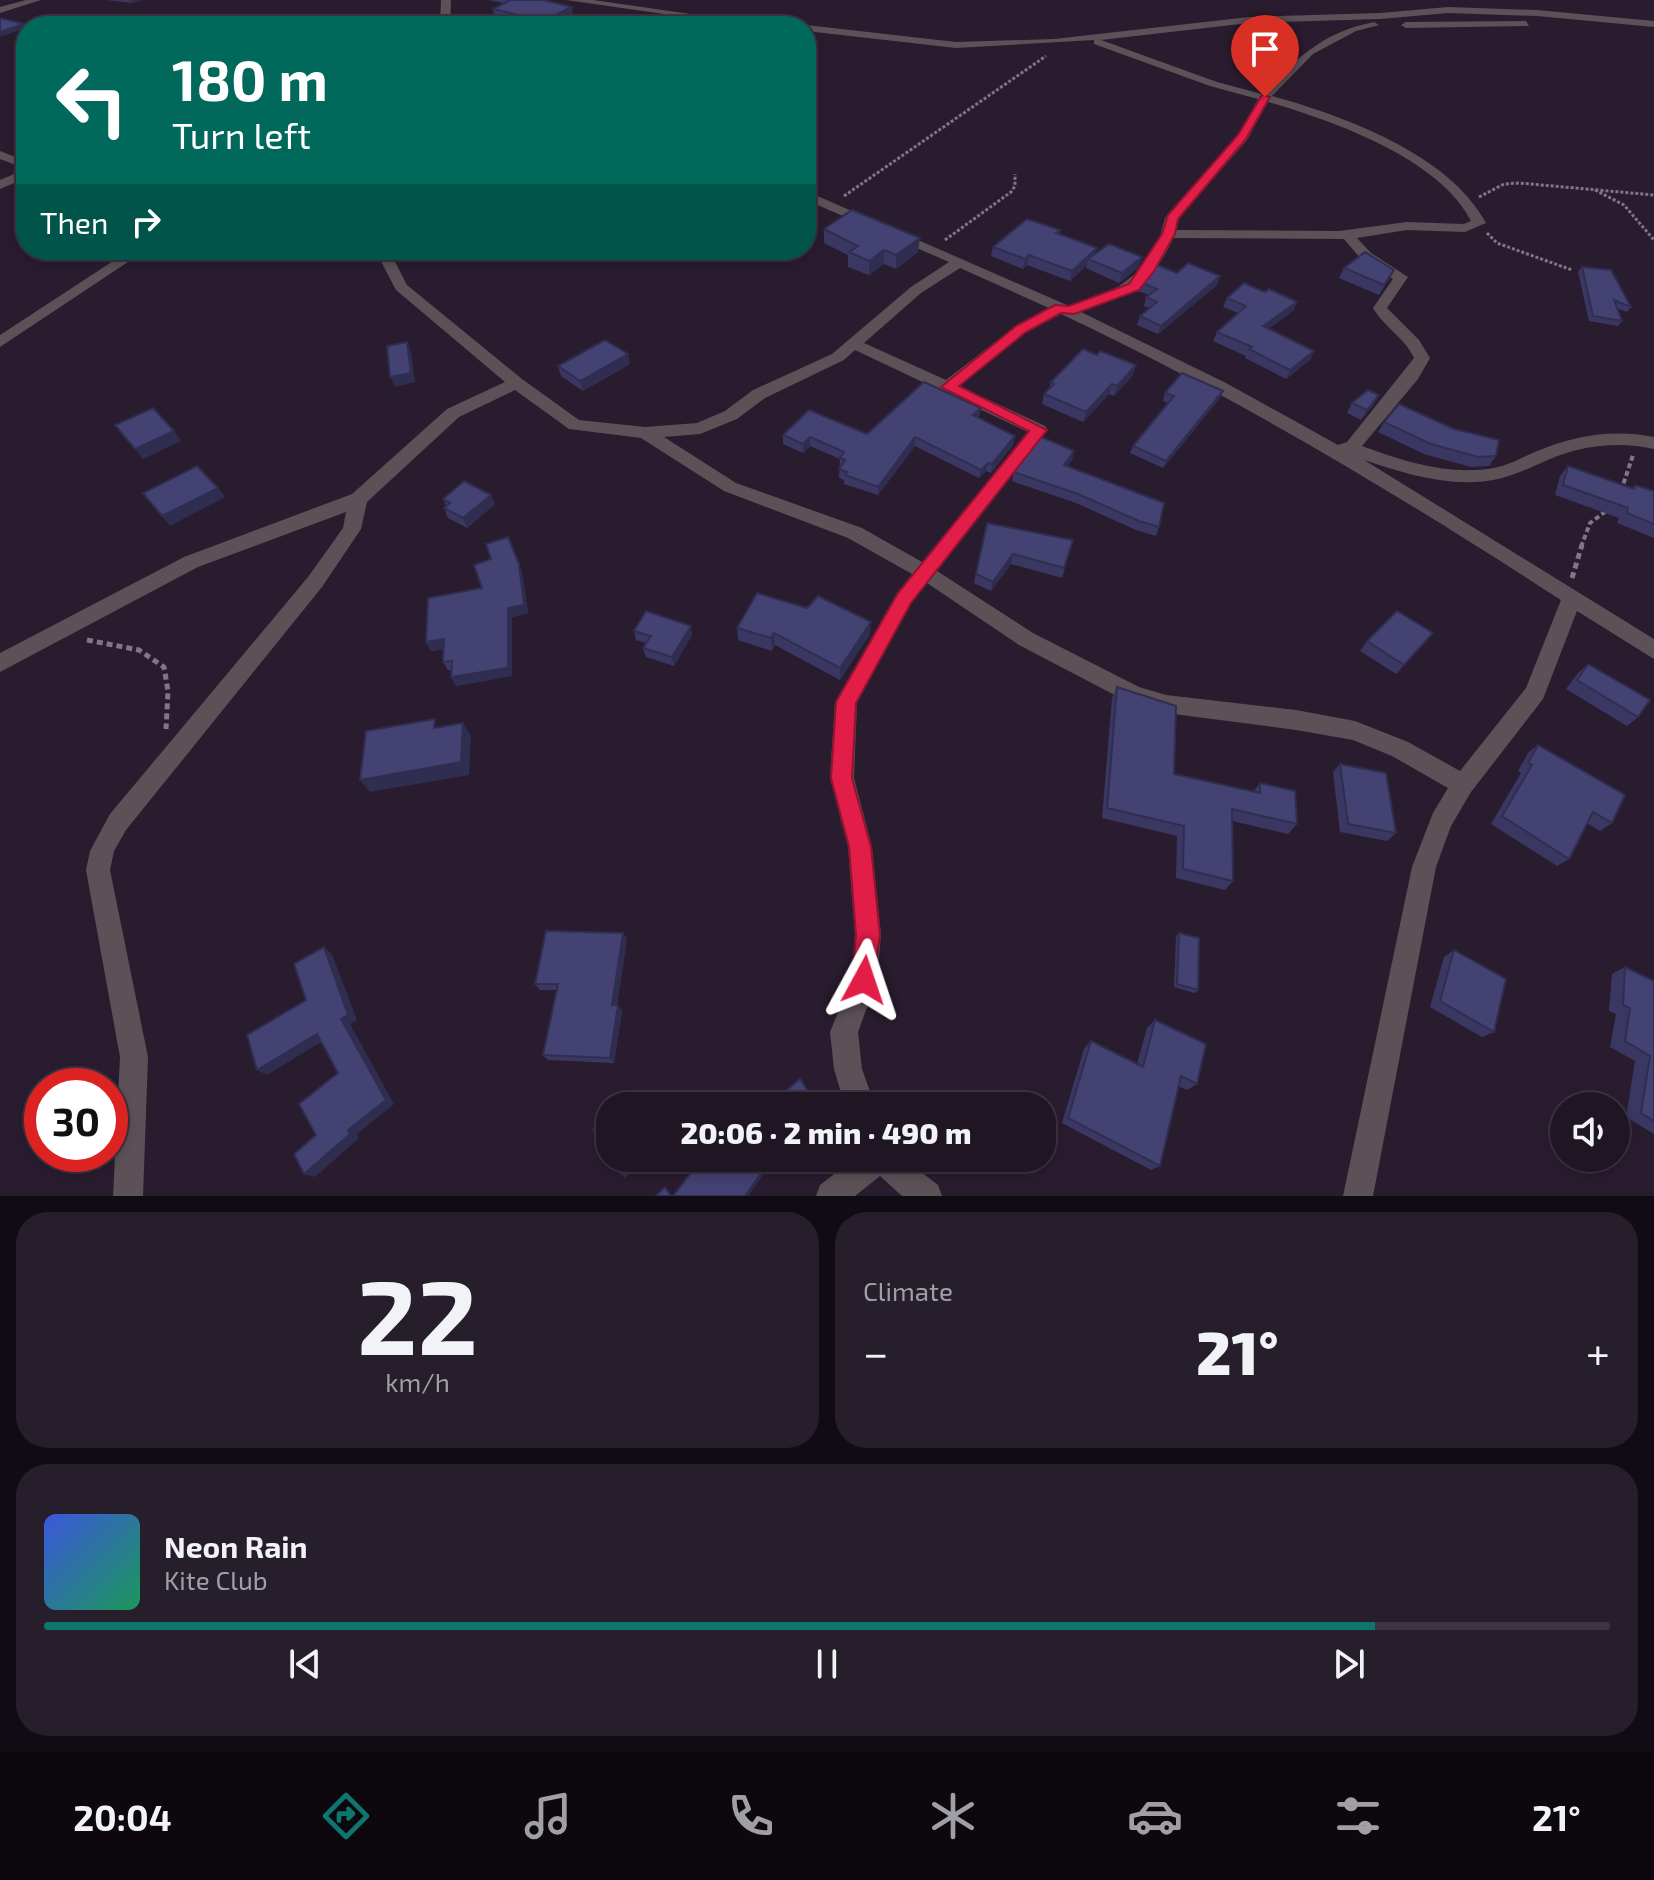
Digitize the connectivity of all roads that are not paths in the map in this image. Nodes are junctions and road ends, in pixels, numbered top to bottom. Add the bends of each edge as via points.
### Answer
1 (36, 0) edge
2 (571, 0) edge
3 (0, 10) edge
4 (693, 16) edge
5 (1580, 17) junction
6 (1654, 24) edge
7 (816, 29) edge
8 (1086, 39) junction
9 (1265, 97) junction
10 (816, 200) edge
11 (1169, 234) junction
12 (1347, 234) junction
13 (124, 260) edge
14 (387, 260) edge
15 (959, 262) junction
16 (1065, 309) junction
17 (0, 342) edge
18 (854, 344) junction
19 (516, 383) junction
20 (948, 387) junction
21 (645, 433) junction
22 (1303, 433) junction
23 (1646, 441) edge
24 (1350, 449) junction
25 (358, 499) junction
26 (925, 572) junction
27 (1568, 595) junction
28 (1654, 650) edge
29 (0, 663) edge
30 (1463, 785) junction
31 (855, 1092) edge
32 (863, 1172) edge
33 (895, 1172) edge
34 (128, 1196) edge
35 (831, 1196) edge
36 (927, 1196) edge
37 (1358, 1196) edge

1 - 3 street
2 - 4 street
5 - 6 street
5 - 8 street via 1448,10 1309,14
5 - 9 street via 1521,25 1392,24 1353,29 1309,52
7 - 8 street via 943,44
8 - 9 street
9 - 11 street via 1243,137 1172,218
9 - 12 street via 1406,154 1452,186 1479,223
10 - 15 street
11 - 12 street
11 - 16 street via 1134,287
12 - 24 street via 1366,256 1401,277 1380,308 1417,345 1422,358
13 - 17 street
14 - 19 street via 401,287
15 - 16 street
15 - 18 street via 916,290
16 - 20 street via 1021,329
16 - 22 street
18 - 20 street
18 - 21 street via 824,365 759,394 731,415 700,428
19 - 21 street via 575,425
19 - 25 street via 453,413
20 - 26 street via 1039,430
21 - 26 street via 730,487 855,533
22 - 24 street
22 - 27 street
23 - 24 street via 1599,441 1548,453 1492,475 1467,477
25 - 29 street via 320,518 194,560
25 - 34 street via 352,529 315,582 118,822 99,857 134,1057
26 - 30 street via 1026,639 1134,695 1355,731 1400,749
26 - 31 street via 904,598 846,702 842,778 860,847 868,935 864,980 844,1032
27 - 28 street
27 - 30 street via 1535,693
30 - 37 street via 1441,821 1424,867
32 - 35 street
33 - 36 street

